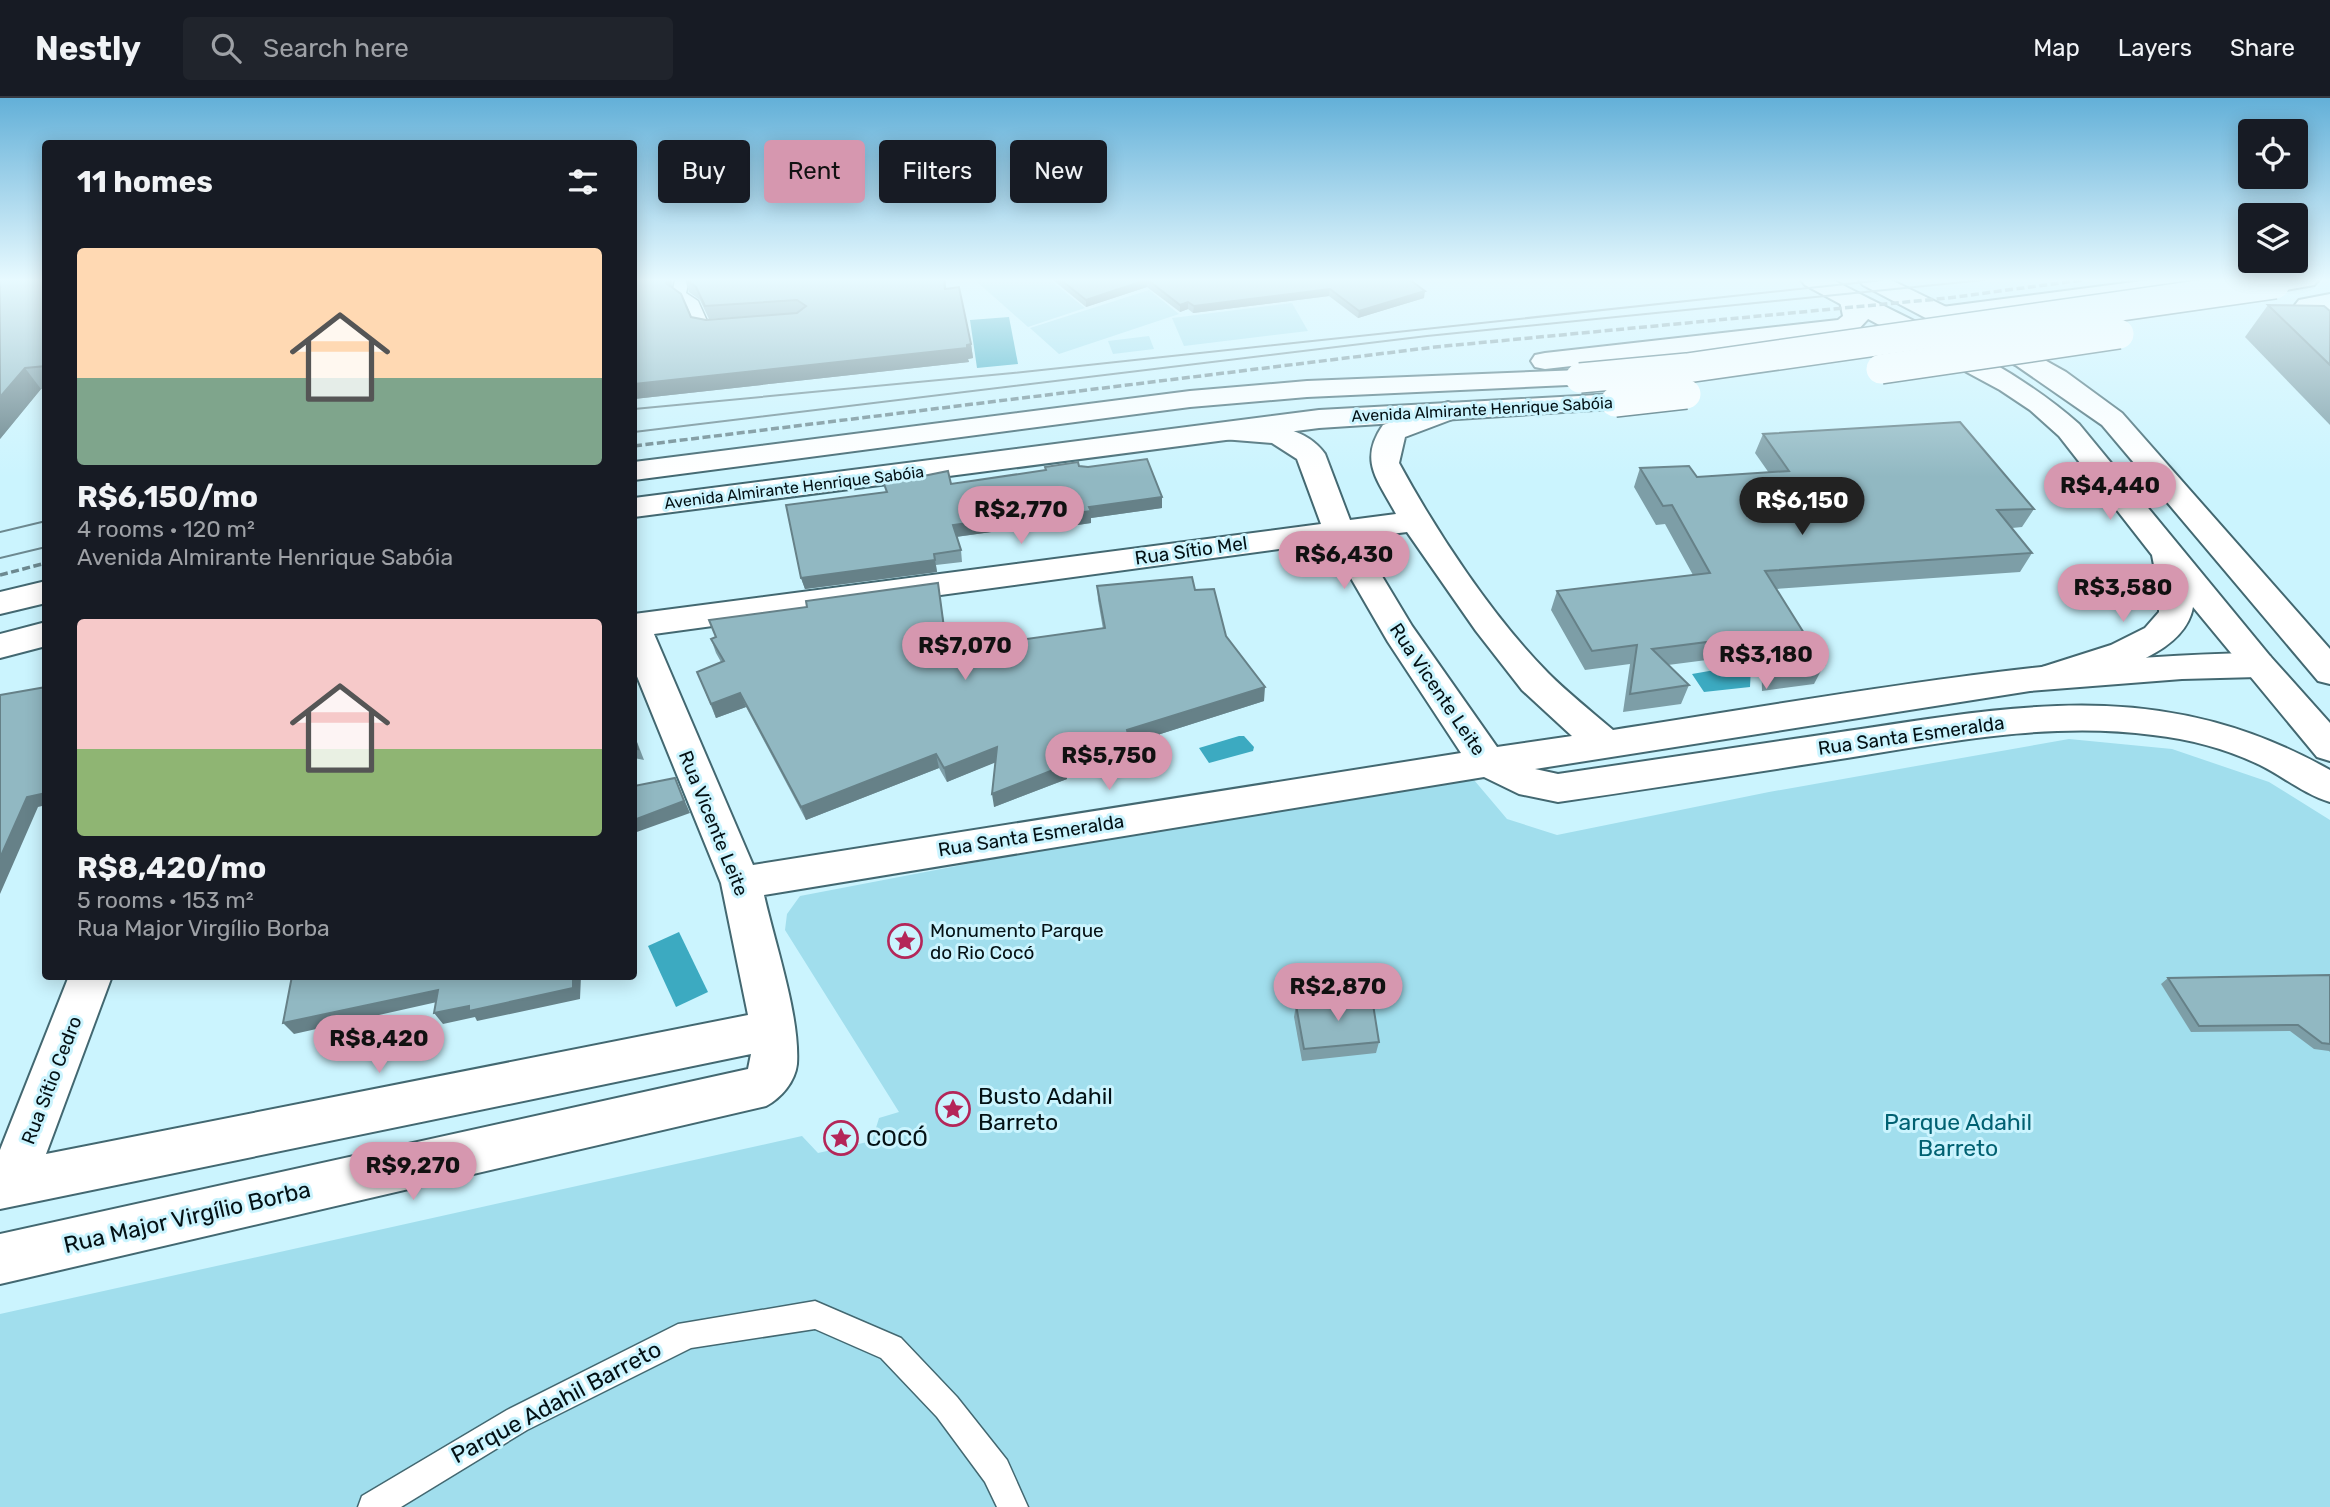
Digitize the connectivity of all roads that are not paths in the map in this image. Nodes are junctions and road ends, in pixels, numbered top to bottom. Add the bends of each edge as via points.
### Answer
1 (1683, 346) edge
2 (1870, 346) edge
3 (1939, 346) edge
4 (1998, 346) edge
5 (2037, 346) edge
6 (1854, 372) dead end
7 (1307, 389) junction
8 (1708, 391) dead end
9 (1448, 411) junction
10 (1203, 432) junction
11 (637, 471) edge
12 (637, 508) edge
13 (1415, 521) junction
14 (1339, 531) junction
15 (2167, 551) junction
16 (42, 593) edge
17 (0, 603) edge
18 (637, 627) edge
19 (637, 634) edge
20 (42, 635) edge
21 (0, 646) edge
22 (2258, 665) junction
23 (2330, 672) edge
24 (2054, 676) junction
25 (2330, 701) edge
26 (1606, 744) junction
27 (2330, 747) edge
28 (1487, 762) junction
29 (2330, 788) edge
30 (741, 883) junction
31 (89, 980) edge
32 (773, 1049) junction
33 (6, 1184) edge
34 (0, 1259) edge
35 (373, 1507) edge
36 (1013, 1507) edge

1 - 7 main road
2 - 7 main road, Avenida Almirante Henrique Sabóia, bridge via 1580,378
3 - 15 main road via 2040,404 2069,430
4 - 23 main road via 2081,393 2112,419
5 - 6 main road, bridge
7 - 11 main road, Avenida Almirante Henrique Sabóia via 1189,399
8 - 9 main road, Avenida Almirante Henrique Sabóia, bridge via 1615,402
9 - 10 main road, Avenida Almirante Henrique Sabóia
9 - 13 main road via 1392,431 1386,446 1384,463
10 - 12 main road, Avenida Almirante Henrique Sabóia
10 - 14 main road, Rua Vicente Leite via 1279,435 1295,442 1310,454
13 - 14 main road, Rua Sítio Mel
13 - 26 main road via 1535,681
14 - 18 main road, Rua Sítio Mel
14 - 28 main road, Rua Vicente Leite via 1400,634
15 - 22 main road
15 - 24 main road via 2177,609 2171,624 2138,648
16 - 17 main road
19 - 30 main road, Rua Vicente Leite
20 - 21 main road
22 - 24 main road, Rua Santa Esmeralda via 2205,664
22 - 25 main road via 2285,673
22 - 27 main road
24 - 26 main road, Rua Santa Esmeralda
26 - 28 main road, Rua Santa Esmeralda
28 - 29 main road, Rua Santa Esmeralda via 1532,784 1558,788 1984,723 2075,715 2130,718 2198,730 2255,747
28 - 30 main road, Rua Santa Esmeralda
30 - 32 main road, Rua Vicente Leite
31 - 33 main road, Rua Sítio Cedro
32 - 33 main road
32 - 34 main road, Rua Major Virgílio Borba via 764,1084 750,1091
35 - 36 lane, Parque Adahil Barreto via 453,1456 688,1334 815,1315 891,1348 947,1407 996,1471

